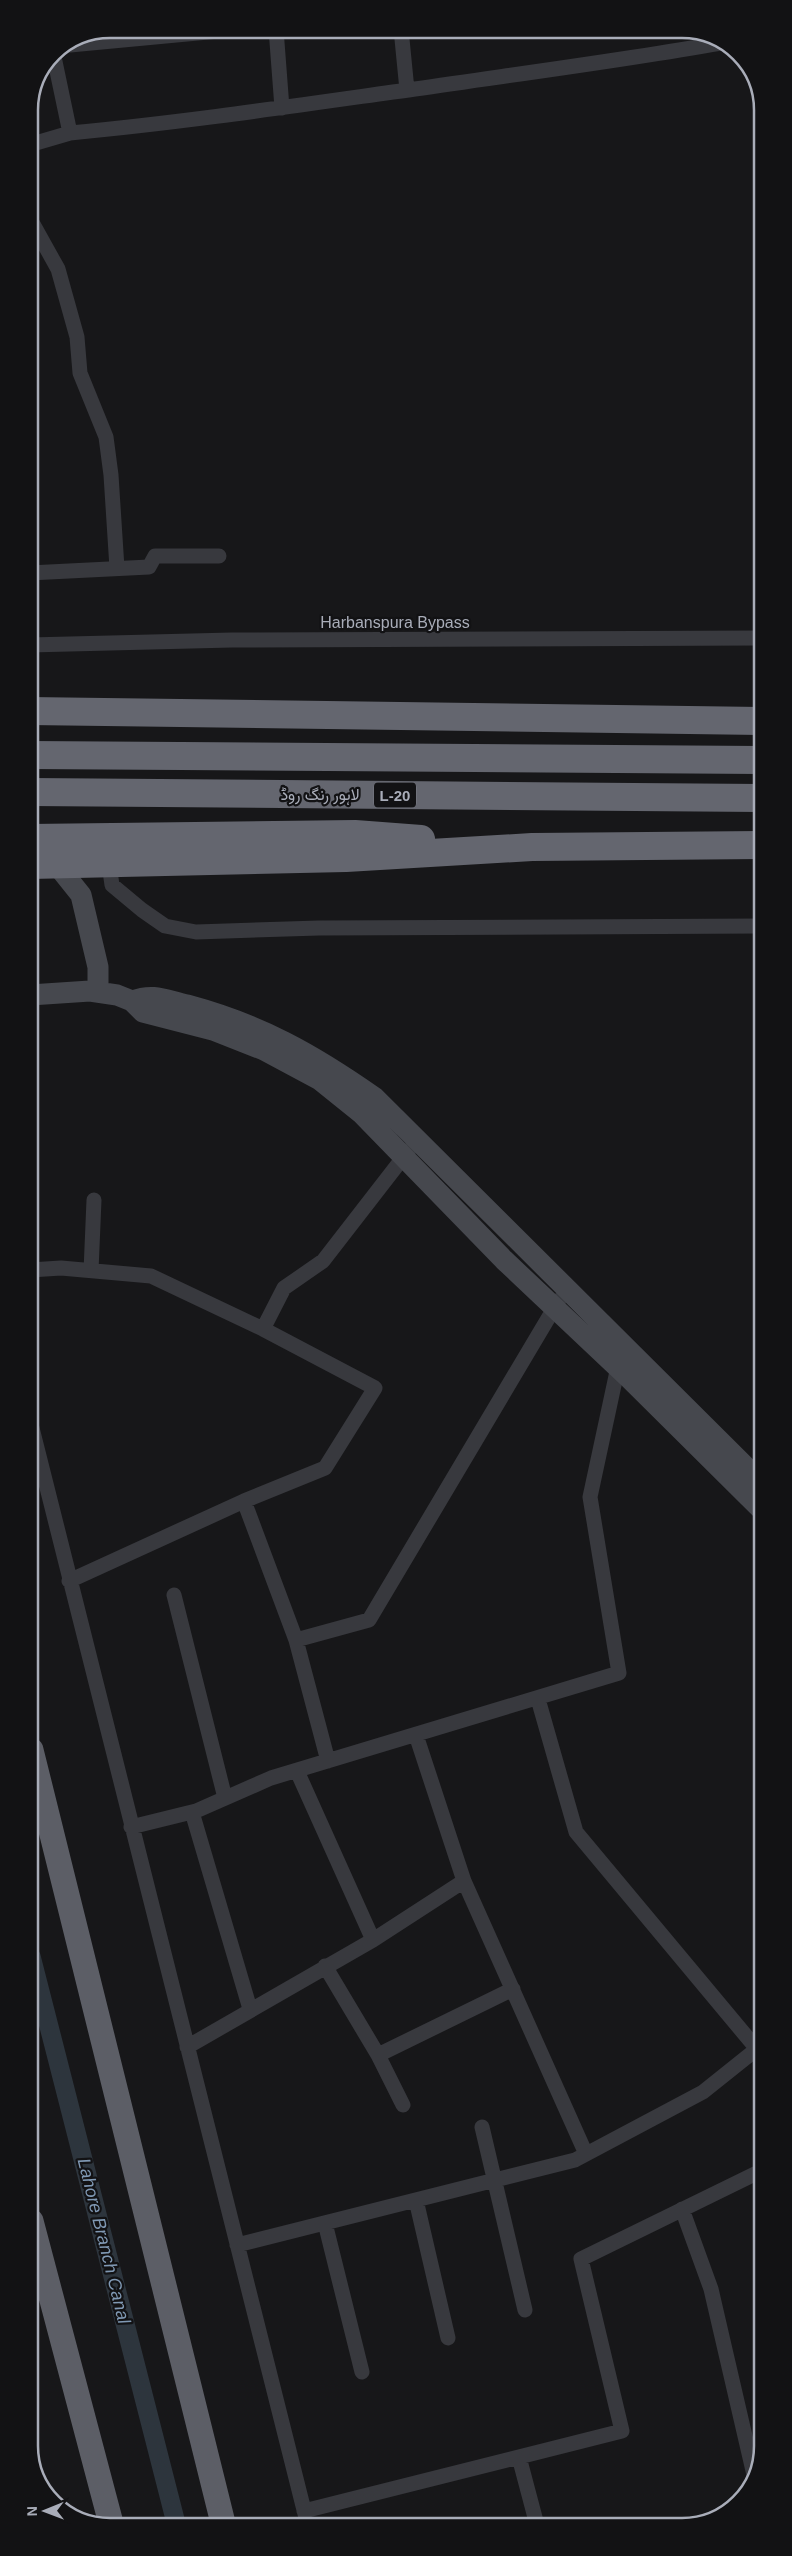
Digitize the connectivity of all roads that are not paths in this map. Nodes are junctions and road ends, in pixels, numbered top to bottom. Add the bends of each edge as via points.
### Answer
1 (144, 38) edge
2 (277, 38) edge
3 (402, 38) edge
4 (80, 44) edge
5 (713, 44) edge
6 (55, 63) edge
7 (407, 90) junction
8 (282, 108) junction
9 (70, 133) junction
10 (38, 142) edge
11 (38, 233) edge
12 (219, 556) dead end
13 (117, 568) junction
14 (38, 572) edge
15 (754, 638) edge
16 (38, 645) edge
17 (38, 711) edge
18 (754, 721) edge
19 (38, 755) edge
20 (754, 760) edge
21 (38, 792) edge
22 (754, 798) edge
23 (38, 838) edge
24 (754, 845) edge
25 (532, 847) junction
26 (109, 864) junction
27 (38, 865) edge
28 (57, 865) junction
29 (754, 926) edge
30 (98, 992) junction
31 (38, 994) edge
32 (132, 1001) junction
33 (417, 1139) junction
34 (403, 1158) junction
35 (94, 1200) dead end
36 (38, 1269) edge
37 (91, 1271) junction
38 (563, 1288) junction
39 (556, 1309) junction
40 (263, 1329) junction
41 (620, 1343) junction
42 (619, 1369) junction
43 (38, 1453) edge
44 (754, 1475) edge
45 (244, 1500) junction
46 (754, 1502) edge
47 (69, 1581) junction
48 (174, 1595) dead end
49 (296, 1640) junction
50 (538, 1699) junction
51 (416, 1735) junction
52 (328, 1761) junction
53 (298, 1770) junction
54 (38, 1778) edge
55 (225, 1798) junction
56 (192, 1812) junction
57 (131, 1827) junction
58 (464, 1881) junction
59 (373, 1940) junction
60 (325, 1966) junction
61 (513, 1989) junction
62 (250, 2009) junction
63 (754, 2039) edge
64 (187, 2047) junction
65 (754, 2051) edge
66 (378, 2055) junction
67 (403, 2106) dead end
68 (482, 2127) dead end
69 (586, 2154) junction
70 (754, 2174) edge
71 (494, 2180) junction
72 (416, 2200) junction
73 (682, 2210) junction
74 (325, 2223) junction
75 (237, 2245) junction
76 (38, 2247) edge
77 (525, 2310) dead end
78 (448, 2338) dead end
79 (362, 2372) dead end
80 (519, 2457) junction
81 (752, 2466) edge
82 (304, 2511) junction
83 (110, 2518) edge
84 (222, 2518) edge
85 (306, 2518) edge
86 (534, 2518) edge

1 - 4 street
2 - 8 street
3 - 7 street
5 - 7 street
6 - 9 street
7 - 8 street
8 - 9 street
9 - 10 street
11 - 13 street via 58,269 76,337 80,373 106,438
12 - 13 street via 155,556 149,567
13 - 14 street
15 - 16 street, Harbanspura Bypass via 232,640
17 - 18 highway
19 - 20 highway
21 - 22 highway, لاہور رنگ روڈ / L-20
23 - 25 highway via 355,834
24 - 25 highway
25 - 26 highway via 346,858
26 - 28 highway
26 - 29 street via 112,884 142,910 165,926 196,932 329,928
27 - 28 highway
28 - 30 main road via 73,882 84,901 98,967
30 - 31 main road
30 - 32 main road
32 - 33 main road via 148,995 223,1015 272,1034 328,1065 374,1097
32 - 34 main road via 143,1012 213,1030 264,1050 320,1080 361,1113
33 - 34 street
33 - 38 main road
34 - 39 main road
34 - 40 street via 323,1261 284,1288
35 - 37 street
36 - 37 street
37 - 40 street via 151,1276
38 - 39 street
38 - 41 main road
39 - 42 main road
39 - 49 street via 369,1620
40 - 45 street via 375,1388 325,1468
41 - 42 street
41 - 44 main road
42 - 46 main road
42 - 50 street via 590,1497 620,1673
43 - 47 street
45 - 47 street
45 - 49 street
47 - 57 street
48 - 55 street
49 - 52 street
50 - 51 street
50 - 63 street via 576,1832
51 - 52 street
51 - 58 street
52 - 53 street
53 - 55 street
53 - 59 street
54 - 84 highway
55 - 56 street
56 - 57 street
56 - 62 street
57 - 64 street
58 - 59 street
58 - 61 street
59 - 60 street
60 - 62 street
60 - 66 street
61 - 66 street
61 - 69 street
62 - 64 street
64 - 75 street
65 - 69 street via 703,2092
66 - 67 street
68 - 71 street
69 - 71 street via 575,2160
70 - 73 street
71 - 72 street
71 - 77 street
72 - 74 street
72 - 78 street
73 - 80 street via 581,2259 622,2431
73 - 81 street via 711,2289
74 - 75 street
74 - 79 street
75 - 82 street
76 - 83 highway
80 - 82 street
80 - 86 street
82 - 85 street

